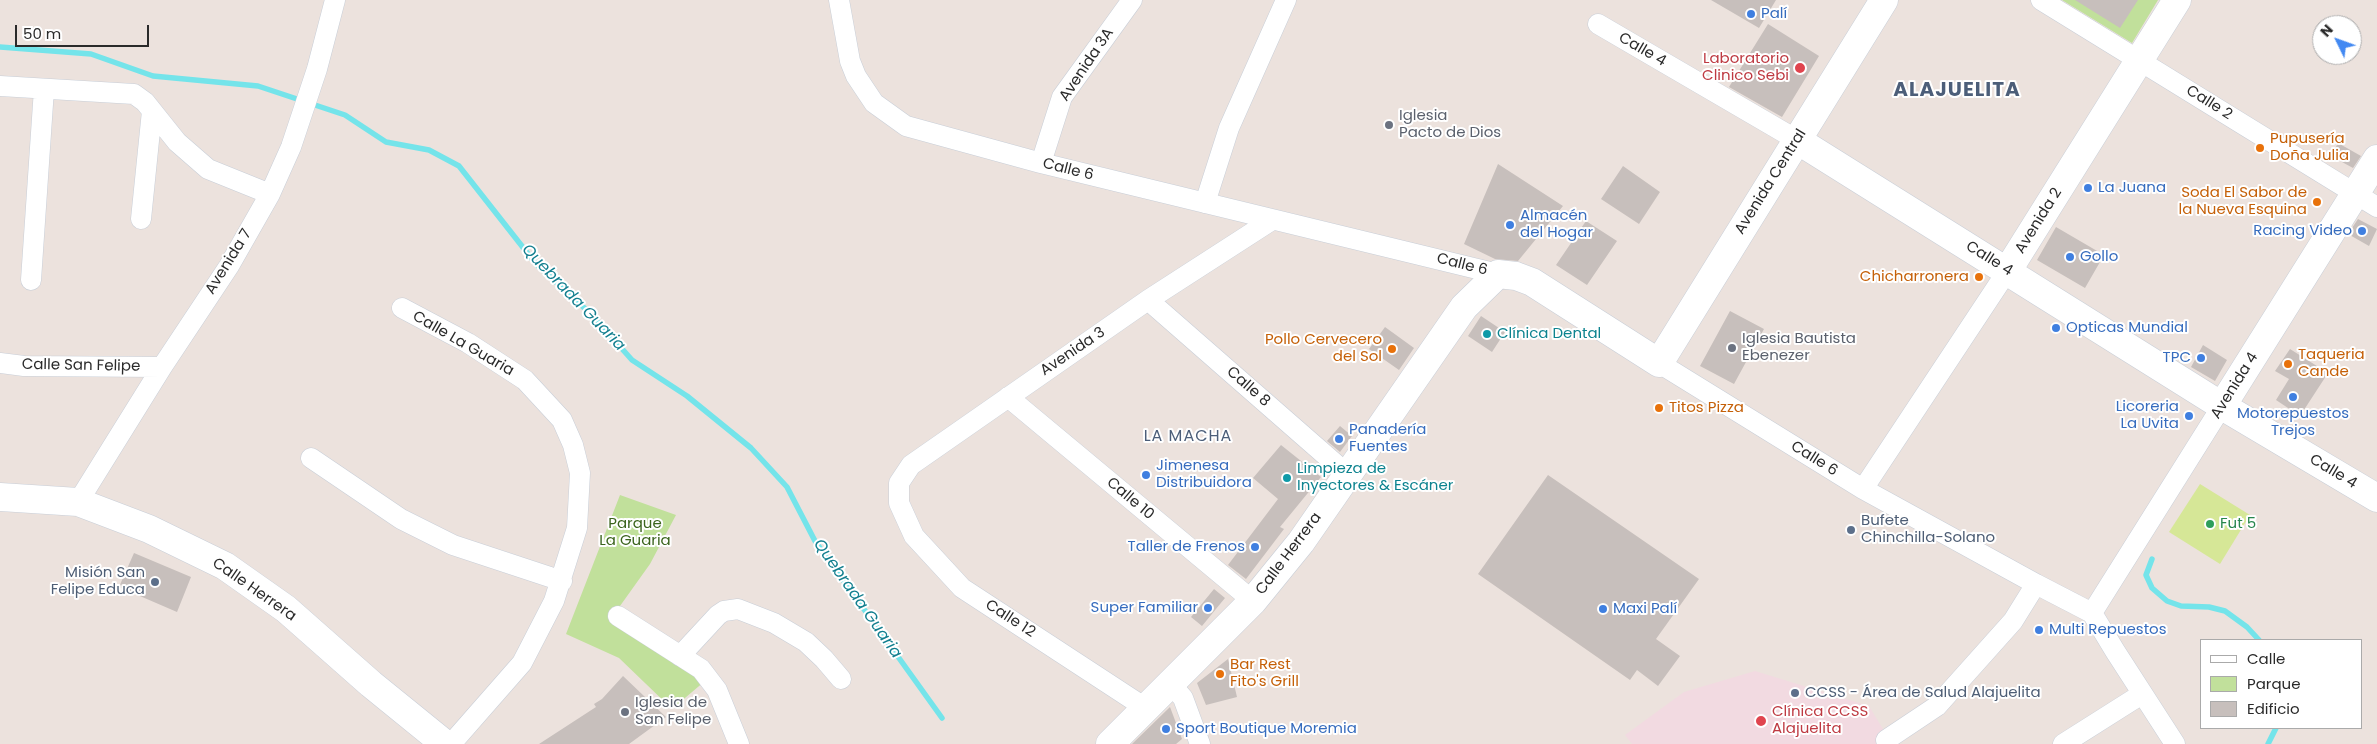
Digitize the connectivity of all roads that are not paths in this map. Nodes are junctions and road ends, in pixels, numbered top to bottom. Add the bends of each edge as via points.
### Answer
1 (334, 0) edge
2 (839, 0) edge
3 (1132, 0) edge
4 (1286, 0) edge
5 (1884, 0) edge
6 (2040, 0) edge
7 (2177, 0) edge
8 (1598, 24) dead end
9 (2140, 60) junction
10 (0, 86) edge
11 (44, 89) junction
12 (152, 111) junction
13 (1797, 140) junction
14 (2377, 159) edge
15 (1041, 164) junction
16 (270, 194) junction
17 (2366, 201) edge
18 (1205, 203) junction
19 (141, 219) dead end
20 (1272, 220) junction
21 (2008, 270) junction
22 (1498, 274) junction
23 (31, 280) dead end
24 (1148, 300) junction
25 (402, 308) dead end
26 (0, 363) edge
27 (1659, 364) junction
28 (162, 367) junction
29 (1008, 397) junction
30 (2222, 406) junction
31 (311, 458) dead end
32 (1347, 474) junction
33 (1863, 489) junction
34 (0, 497) edge
35 (2377, 498) edge
36 (78, 502) junction
37 (899, 503) joint
38 (562, 581) junction
39 (2036, 584) junction
40 (1253, 601) junction
41 (2092, 613) junction
42 (618, 616) dead end
43 (680, 656) junction
44 (840, 679) dead end
45 (1172, 684) junction
46 (2142, 694) junction
47 (1147, 709) junction
48 (1886, 740) dead end
49 (446, 744) edge
50 (452, 744) edge
51 (739, 744) edge
52 (1110, 744) edge
53 (1200, 744) edge
54 (2062, 744) edge
55 (2175, 744) edge

1 - 16 street, Avenida 7 via 318,69 291,147
2 - 15 street, Calle 6 via 850,61 856,76 869,97 884,112 918,130
3 - 15 street, Avenida 3A via 1062,97
4 - 18 street via 1229,128
5 - 13 street, Avenida Central
6 - 9 street, Calle 2
7 - 9 street, Avenida 2
8 - 13 street, Calle 4
9 - 17 street, Calle 2
9 - 21 street, Avenida 2
10 - 11 street
11 - 12 street via 134,94
11 - 23 street
12 - 16 street via 177,142 208,169
12 - 19 street
13 - 21 street, Calle 4
13 - 27 street, Avenida Central
14 - 17 street, Avenida 4
15 - 18 street, Calle 6
16 - 28 street, Avenida 7 via 229,266
17 - 30 street, Avenida 4
18 - 20 street, Calle 6
20 - 22 street, Calle 6
20 - 24 street, Avenida 3
21 - 30 street, Calle 4
21 - 33 street, Avenida 2
22 - 27 street, Calle 6 via 1532,282
22 - 32 street, Calle Herrera via 1464,307
24 - 29 street, Avenida 3
24 - 32 street, Calle 8
25 - 38 street, Calle La Guaria via 468,343 525,380 562,420 580,473 580,500 577,528
26 - 28 street, Calle San Felipe
27 - 33 street, Calle 6
28 - 36 street, Avenida 7
29 - 37 street, Avenida 3 via 912,464 899,483
29 - 40 street, Calle 10
30 - 35 street, Calle 4
30 - 41 street, Avenida 4
31 - 38 street via 401,519 445,541
32 - 40 street, Calle Herrera via 1301,542
33 - 39 street, Calle 6
34 - 36 street, Calle Herrera
36 - 49 street, Calle Herrera via 149,529 225,566 286,609 371,684
37 - 47 street, Calle 12 via 914,536 962,588
38 - 50 street, Calle La Guaria via 522,663
39 - 41 street, Calle 6
39 - 48 street via 2013,621 1937,706
40 - 45 street, Calle Herrera
41 - 46 street
42 - 43 street
43 - 44 street via 718,615 738,609 774,623 806,642
43 - 51 street via 701,669 718,690
45 - 47 street, Calle Herrera
45 - 53 street via 1183,698
46 - 54 street
46 - 55 street
47 - 52 street, Calle Herrera

